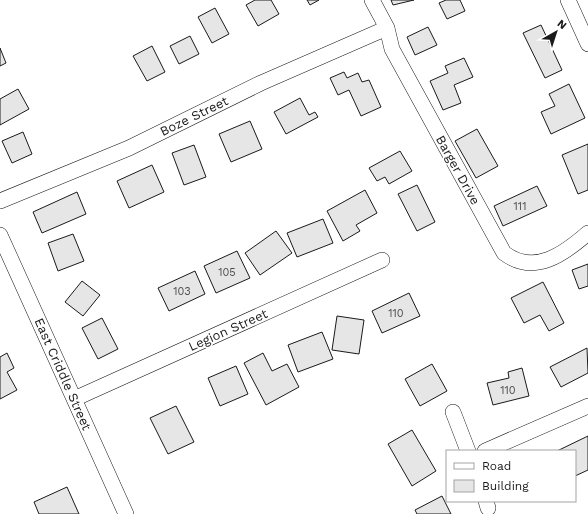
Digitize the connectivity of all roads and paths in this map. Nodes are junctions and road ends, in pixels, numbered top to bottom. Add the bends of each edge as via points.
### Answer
1 (372, 0) edge
2 (568, 0) edge
3 (387, 28) junction
4 (588, 44) edge
5 (0, 201) edge
6 (588, 233) edge
7 (0, 235) edge
8 (382, 260) dead end
9 (74, 399) junction
10 (588, 406) edge
11 (453, 412) dead end
12 (468, 450) edge
13 (487, 450) edge
14 (126, 514) edge

1 - 3 street, Barger Drive
2 - 4 street
3 - 5 street, Boze Street via 261,83 129,148
3 - 6 street, Barger Drive via 392,49 504,253 514,261 525,264 539,263 571,248
7 - 9 street, East Criddle Street
8 - 9 street, Legion Street
9 - 14 street, East Criddle Street
10 - 13 street
11 - 12 street

